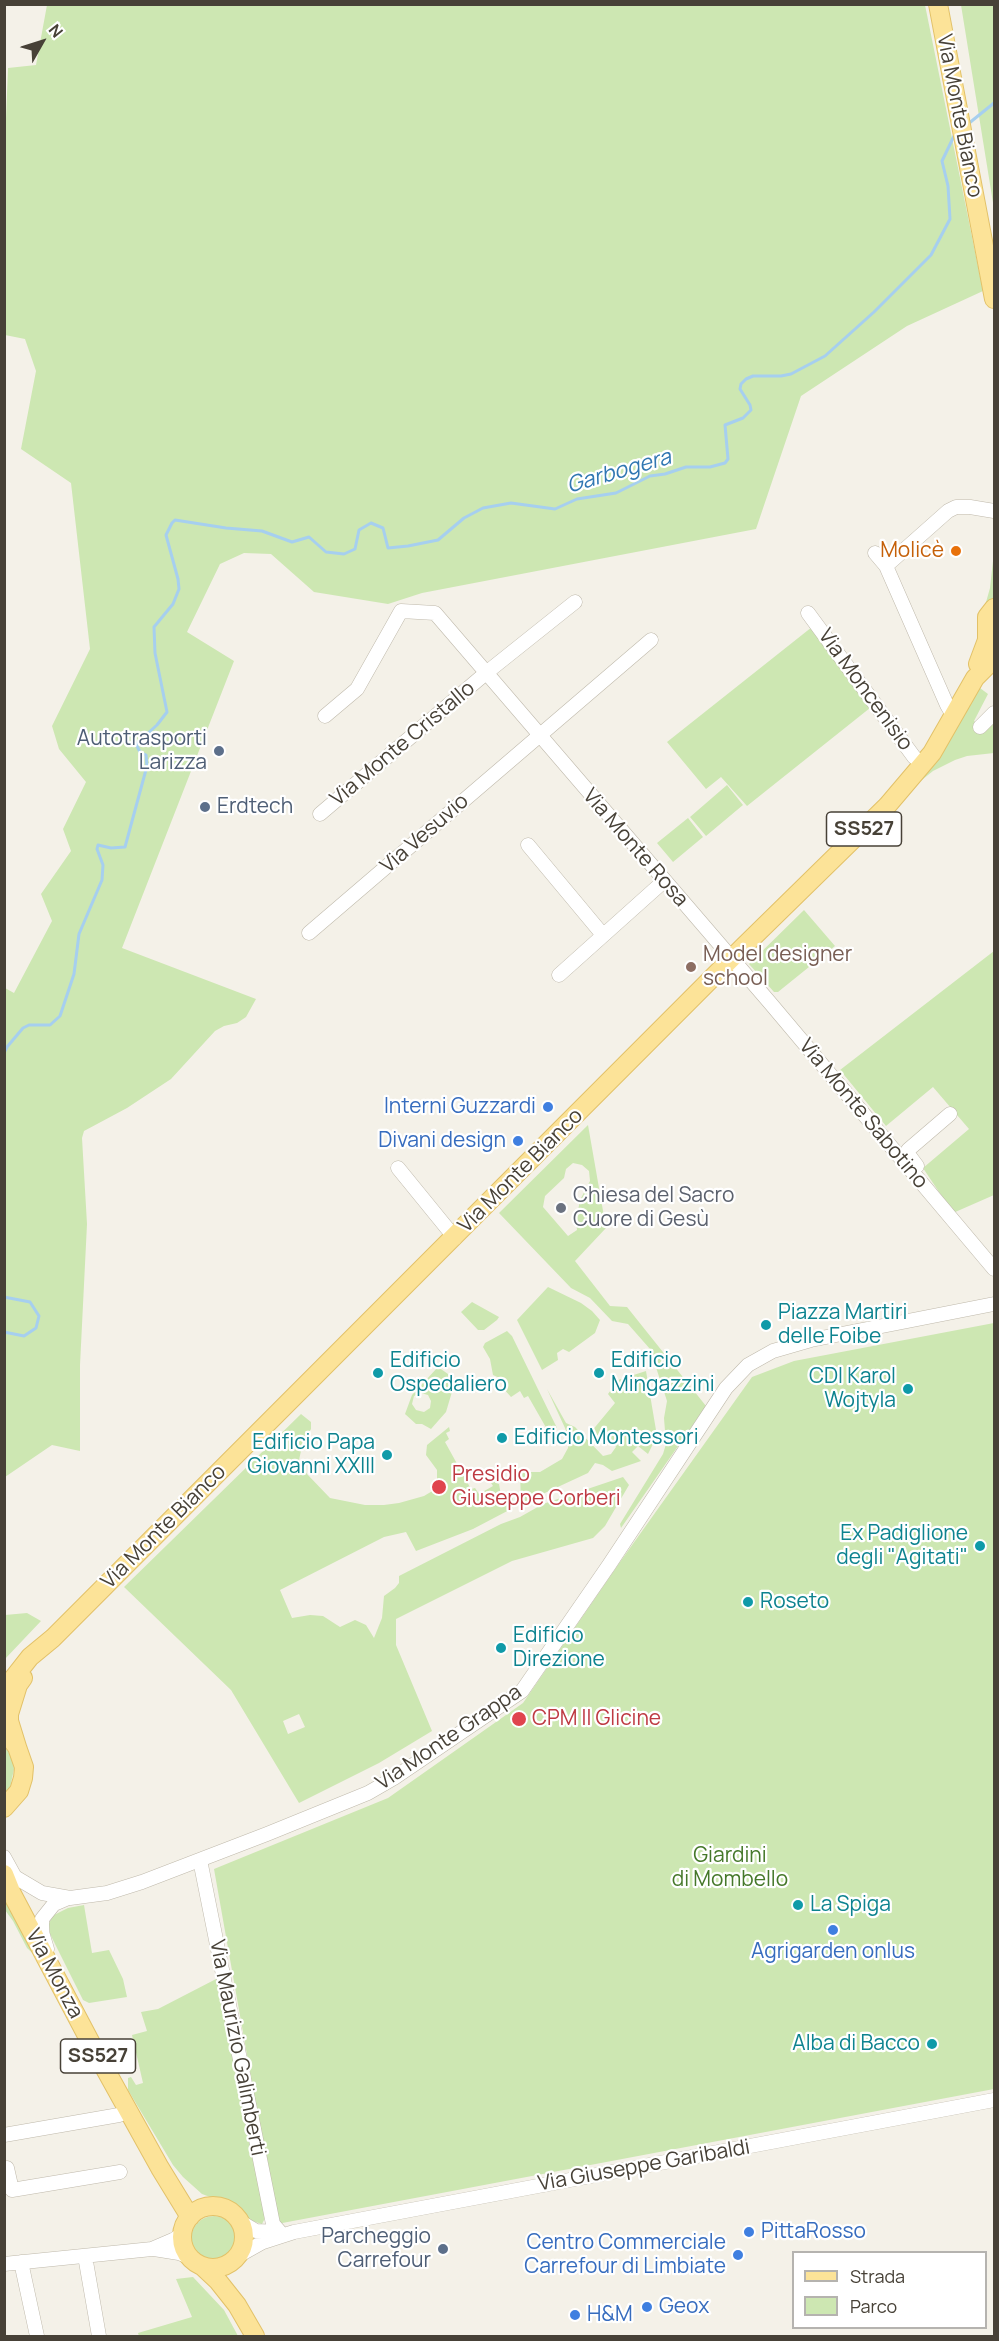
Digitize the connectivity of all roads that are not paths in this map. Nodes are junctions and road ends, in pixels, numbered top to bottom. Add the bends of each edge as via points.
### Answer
1 (938, 4) edge
2 (994, 299) edge
3 (994, 511) edge
4 (875, 553) dead end
5 (886, 566) junction
6 (575, 602) dead end
7 (994, 608) edge
8 (808, 613) dead end
9 (991, 632) edge
10 (651, 640) dead end
11 (994, 651) edge
12 (486, 673) junction
13 (936, 676) junction
14 (974, 680) junction
15 (994, 713) edge
16 (325, 716) dead end
17 (954, 717) junction
18 (980, 727) dead end
19 (540, 736) junction
20 (923, 764) junction
21 (320, 814) dead end
22 (528, 845) dead end
23 (664, 881) junction
24 (309, 933) dead end
25 (603, 936) junction
26 (731, 959) junction
27 (559, 975) dead end
28 (950, 1114) dead end
29 (398, 1168) dead end
30 (936, 1202) junction
31 (455, 1238) junction
32 (994, 1269) edge
33 (994, 1304) edge
34 (47, 1644) junction
35 (4, 1690) edge
36 (4, 1731) edge
37 (17, 1747) junction
38 (7, 1806) edge
39 (4, 1857) edge
40 (200, 1860) junction
41 (4, 1874) edge
42 (70, 1898) junction
43 (56, 1977) junction
44 (994, 2100) edge
45 (129, 2111) junction
46 (4, 2135) edge
47 (142, 2135) junction
48 (4, 2169) edge
49 (120, 2172) dead end
50 (211, 2207) junction
51 (239, 2221) junction
52 (187, 2223) junction
53 (287, 2232) junction
54 (152, 2249) junction
55 (85, 2256) junction
56 (235, 2259) junction
57 (195, 2261) junction
58 (21, 2262) junction
59 (4, 2264) edge
60 (237, 2305) junction
61 (37, 2337) edge
62 (99, 2337) edge
63 (255, 2337) edge

1 - 2 main road, Via Monte Bianco
3 - 5 street via 956,507 948,511
4 - 5 street
5 - 13 street
6 - 12 street
7 - 9 main road, Via Monte Bianco via 987,617
8 - 20 street, Via Moncenisio
9 - 14 main road, Via Monte Bianco
10 - 19 street
11 - 14 main road, Via Monte Bianco
12 - 16 street, Via Monte Rosa via 435,613 401,611 357,689
12 - 19 street, Via Monte Rosa
12 - 21 street, Via Monte Cristallo
13 - 14 street via 942,685 954,690 962,690
13 - 17 street
14 - 17 main road, Via Monte Bianco / SS527
15 - 18 street
17 - 20 main road, Via Monte Bianco / SS527
19 - 23 street, Via Monte Rosa
19 - 24 street, Via Vesuvio
20 - 26 main road, Via Monte Bianco / SS527 via 878,816
22 - 25 street
23 - 25 street
23 - 26 street, Via Monte Rosa
25 - 27 street
26 - 30 street, Via Monte Sabotino
26 - 31 main road, Via Monte Bianco / SS527
28 - 30 street via 908,1151
29 - 31 street
30 - 32 street, Via Monte Sabotino
31 - 34 main road, Via Monte Bianco / SS527
33 - 40 street, Via Monte Grappa via 811,1340 757,1358 726,1389 522,1690 368,1792
34 - 35 main road, Via Monte Bianco / SS527 via 23,1664
34 - 37 main road, Via Monte Bianco / SS527 via 18,1685 13,1699 9,1721
36 - 37 main road, SS527
37 - 38 main road, SS527 via 24,1767 23,1778
39 - 42 street, Via Monte Grappa via 15,1877 29,1887
40 - 42 street, Via Monte Grappa via 107,1893
40 - 53 street, Via Maurizio Galimberti via 273,2224
41 - 43 main road, Via Monza / SS527
42 - 43 street, Via Monte Grappa via 50,1908 41,1925
43 - 45 main road, Via Monza / SS527
44 - 53 street, Via Giuseppe Garibaldi
45 - 46 street
45 - 47 main road, Via Monza / SS527
47 - 50 main road, Via Monza / SS527 via 179,2183
47 - 52 main road, Via Monza / SS527
48 - 49 street via 12,2190
50 - 51 main road via 227,2210
50 - 52 main road via 199,2210
51 - 53 street, Via Giuseppe Garibaldi via 256,2231
51 - 56 main road via 244,2239
52 - 54 street via 173,2240
52 - 57 main road via 183,2244
53 - 56 street, Via Giuseppe Garibaldi
54 - 55 street
54 - 57 street via 179,2253
55 - 58 street
55 - 62 street
56 - 57 main road via 216,2268
56 - 60 main road via 231,2271
57 - 60 main road
58 - 59 street
58 - 61 street
60 - 63 main road

